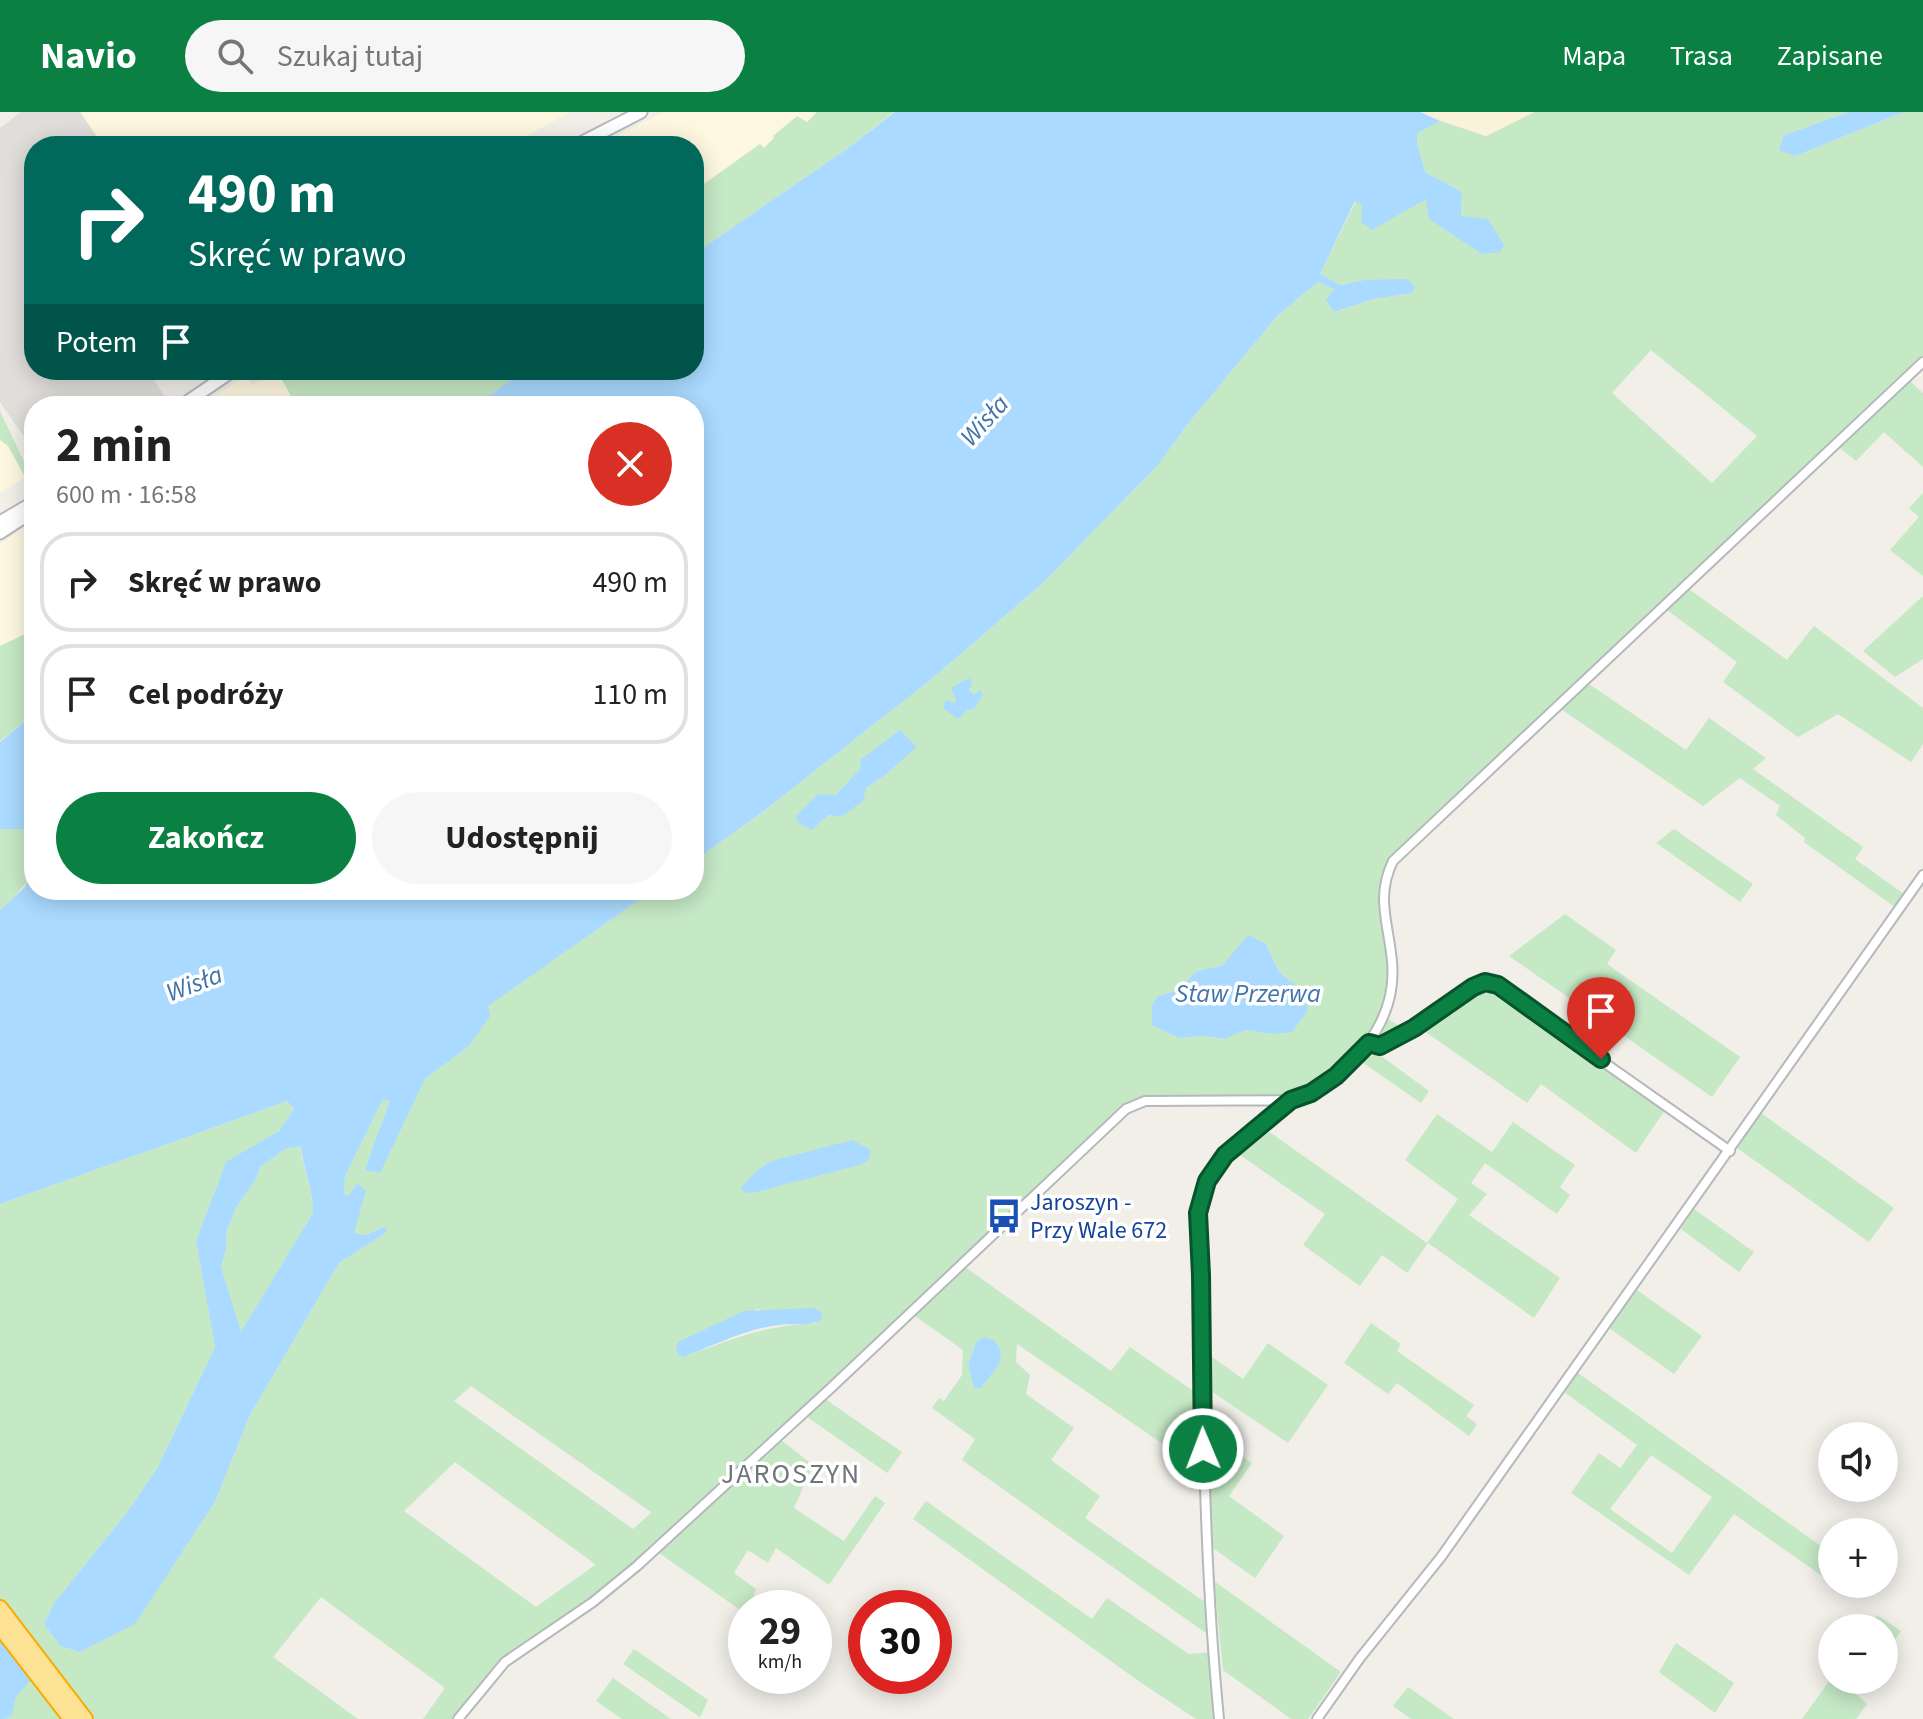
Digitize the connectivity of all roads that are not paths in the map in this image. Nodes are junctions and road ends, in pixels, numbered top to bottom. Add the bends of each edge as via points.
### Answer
1 (641, 112) edge
2 (594, 136) edge
3 (1923, 362) edge
4 (219, 380) edge
5 (196, 396) edge
6 (24, 508) edge
7 (24, 517) edge
8 (0, 522) edge
9 (0, 533) edge
10 (1923, 875) edge
11 (1369, 1043) junction
12 (1291, 1100) junction
13 (1730, 1151) junction
14 (0, 1608) edge
15 (0, 1627) edge
16 (71, 1719) edge
17 (85, 1719) edge
18 (458, 1719) edge
19 (1219, 1719) edge
20 (1317, 1719) edge

1 - 2 main road
3 - 11 street via 1393,861 1384,880 1383,901 1392,984
4 - 5 main road
6 - 8 main road
7 - 9 main road
10 - 13 street
11 - 12 street via 1336,1076
11 - 13 street via 1376,1047 1389,1042 1473,987 1491,983
12 - 18 street via 1145,1101 1126,1109 637,1566 505,1662
12 - 19 street via 1215,1167 1198,1213 1203,1453
13 - 20 street via 1441,1557
14 - 17 highway
15 - 16 highway

